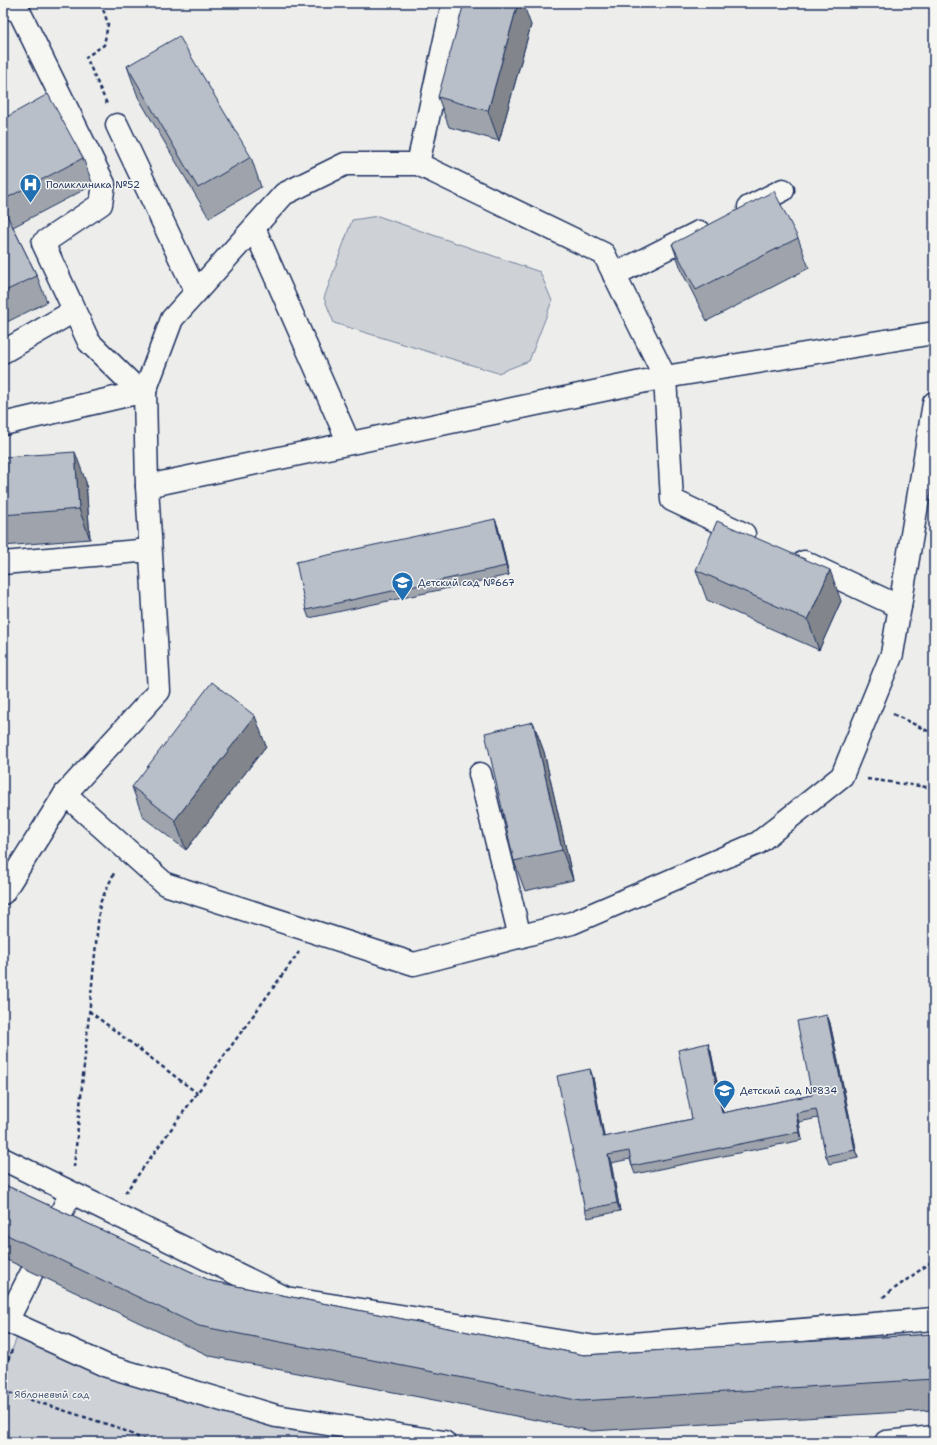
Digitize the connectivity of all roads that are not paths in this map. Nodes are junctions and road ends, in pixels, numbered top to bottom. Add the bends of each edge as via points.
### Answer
1 (453, 3) edge
2 (3, 6) edge
3 (117, 124) road end
4 (418, 164) junction
5 (783, 190) dead end
6 (254, 228) junction
7 (614, 274) junction
8 (196, 292) junction
9 (74, 311) junction
10 (934, 333) edge
11 (3, 352) edge
12 (665, 377) junction
13 (142, 391) junction
14 (934, 403) edge
15 (3, 424) edge
16 (349, 443) junction
17 (146, 486) junction
18 (764, 544) edge
19 (150, 550) junction
20 (786, 554) edge
21 (3, 563) edge
22 (900, 607) junction
23 (480, 774) dead end
24 (65, 794) junction
25 (3, 893) edge
26 (520, 937) junction
27 (3, 1159) edge
28 (71, 1193) junction
29 (52, 1232) edge
30 (32, 1272) edge
31 (934, 1319) edge
32 (5, 1320) edge
33 (934, 1437) edge
34 (444, 1442) edge
35 (886, 1442) edge

1 - 4 lane
2 - 9 lane via 19,11 104,184 102,204 43,243
3 - 8 lane
4 - 6 lane via 345,164 284,194
4 - 7 lane via 604,254
5 - 7 lane
6 - 8 lane
6 - 16 lane
7 - 12 lane
8 - 13 lane via 172,319
9 - 11 lane
9 - 13 lane via 89,342
10 - 12 lane
12 - 16 lane
12 - 18 lane via 672,500
13 - 15 lane
13 - 17 lane
14 - 22 lane
16 - 17 lane
17 - 19 lane
19 - 21 lane
19 - 24 lane via 159,691
20 - 22 lane
22 - 26 lane via 892,654 842,776 758,843 572,923
23 - 26 lane
24 - 25 lane
24 - 26 lane via 165,884 414,964
27 - 28 lane
28 - 29 lane
28 - 31 lane via 286,1298 596,1347
30 - 32 lane
32 - 34 lane via 107,1366 276,1416
33 - 35 lane

